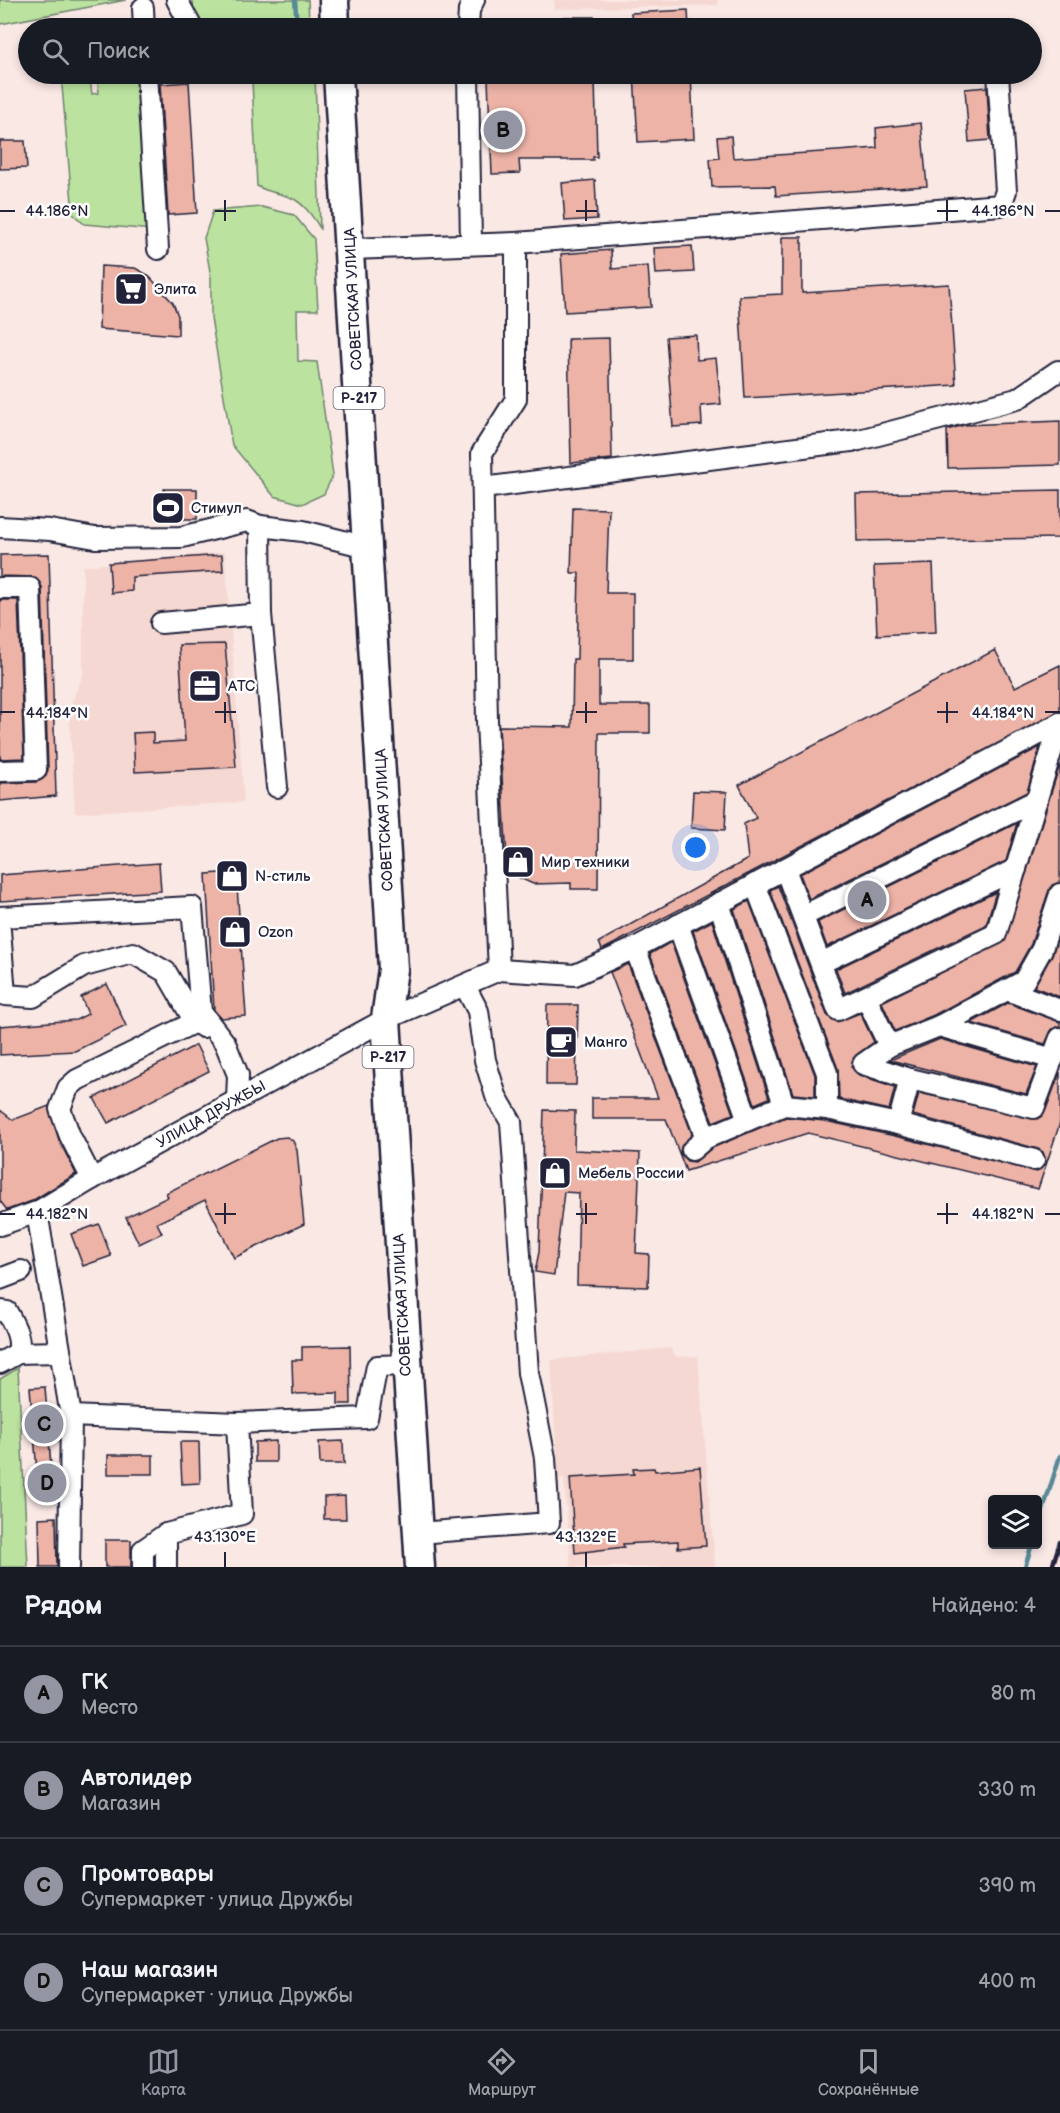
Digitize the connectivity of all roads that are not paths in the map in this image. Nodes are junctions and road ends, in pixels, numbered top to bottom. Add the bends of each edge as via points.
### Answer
1 (177, 0) edge
2 (333, 0) edge
3 (474, 0) edge
4 (143, 8) dead end
5 (144, 18) edge
6 (187, 18) edge
7 (334, 18) edge
8 (469, 18) edge
9 (148, 84) edge
10 (339, 84) edge
11 (468, 84) edge
12 (999, 84) edge
13 (471, 243) junction
14 (516, 243) junction
15 (158, 249) dead end
16 (351, 249) junction
17 (1058, 371) dead end
18 (483, 488) junction
19 (260, 526) junction
20 (0, 527) edge
21 (367, 547) junction
22 (0, 588) edge
23 (261, 614) junction
24 (161, 623) dead end
25 (0, 771) edge
26 (277, 786) dead end
27 (1036, 800) junction
28 (785, 868) junction
29 (1016, 869) junction
30 (755, 884) junction
31 (1060, 894) edge
32 (719, 903) junction
33 (803, 916) junction
34 (0, 917) edge
35 (678, 925) junction
36 (0, 930) edge
37 (634, 948) junction
38 (821, 963) junction
39 (499, 970) junction
40 (465, 986) junction
41 (1007, 990) junction
42 (866, 997) junction
43 (1060, 1010) edge
44 (386, 1019) junction
45 (195, 1022) junction
46 (939, 1026) junction
47 (1060, 1038) edge
48 (225, 1043) junction
49 (889, 1046) junction
50 (1053, 1059) junction
51 (910, 1079) junction
52 (237, 1100) junction
53 (784, 1105) junction
54 (827, 1109) junction
55 (748, 1120) junction
56 (898, 1124) junction
57 (1034, 1160) dead end
58 (92, 1179) junction
59 (37, 1212) junction
60 (0, 1225) edge
61 (21, 1271) dead end
62 (0, 1280) edge
63 (0, 1311) edge
64 (59, 1352) junction
65 (18, 1353) junction
66 (0, 1363) edge
67 (406, 1365) junction
68 (71, 1416) junction
69 (237, 1424) junction
70 (418, 1533) junction
71 (166, 1534) junction
72 (69, 1567) edge
73 (143, 1567) edge
74 (166, 1567) edge
75 (420, 1567) edge

1 - 6 street
2 - 7 highway
3 - 8 street
4 - 5 street
9 - 15 street
10 - 16 highway, СОВЕТСКАЯ УЛИЦА / Р-217
11 - 13 street
12 - 14 street via 1006,191 1001,205
13 - 14 street
13 - 16 street
14 - 18 street via 516,399 482,453
16 - 21 highway, СОВЕТСКАЯ УЛИЦА / Р-217
17 - 18 street via 1017,399 859,440
18 - 39 street via 487,721
19 - 20 street via 247,521 182,537 95,538
19 - 21 street via 303,531
19 - 23 street
21 - 44 highway, СОВЕТСКАЯ УЛИЦА / Р-217 via 393,969
22 - 25 street via 30,588 36,770
23 - 24 street
23 - 26 street
27 - 28 street via 1060,723
27 - 29 street
27 - 33 street
28 - 30 street
28 - 33 street
29 - 38 street
29 - 42 street via 996,933
30 - 32 street
30 - 54 street via 828,1073
31 - 41 street via 1042,949 1024,981
32 - 35 street
32 - 53 street
33 - 38 street
34 - 48 street via 192,907 201,1012
35 - 37 street
35 - 55 street
36 - 45 street via 5,995 33,998 84,966 132,953 166,972
37 - 39 street via 575,975
37 - 55 street via 699,1144
38 - 42 street via 838,1010
39 - 40 street, УЛИЦА ДРУЖБЫ
40 - 44 street, УЛИЦА ДРУЖБЫ
40 - 70 street via 478,1011 484,1060 496,1096 511,1122 528,1373 545,1458 549,1523
41 - 43 street
41 - 46 street
42 - 49 street
44 - 52 street, УЛИЦА ДРУЖБЫ
44 - 67 highway, СОВЕТСКАЯ УЛИЦА / Р-217
45 - 48 street
45 - 58 street via 68,1088 60,1109
46 - 49 street
46 - 50 street
47 - 50 street
48 - 52 street via 238,1075
49 - 51 street via 863,1064
50 - 51 street via 1034,1108
51 - 56 street
52 - 58 street, УЛИЦА ДРУЖБЫ
53 - 54 street
53 - 55 street
54 - 56 street
56 - 57 street
58 - 59 street, УЛИЦА ДРУЖБЫ
59 - 60 street, УЛИЦА ДРУЖБЫ
59 - 64 street
61 - 62 street
63 - 65 street via 7,1312 15,1327
64 - 65 street
64 - 68 street
65 - 66 street
67 - 69 street via 376,1366 367,1418
67 - 70 highway, СОВЕТСКАЯ УЛИЦА / Р-217
68 - 69 street
68 - 72 street
69 - 71 street via 242,1515
70 - 75 highway, СОВЕТСКАЯ УЛИЦА / Р-217
71 - 73 street via 143,1550
71 - 74 street

